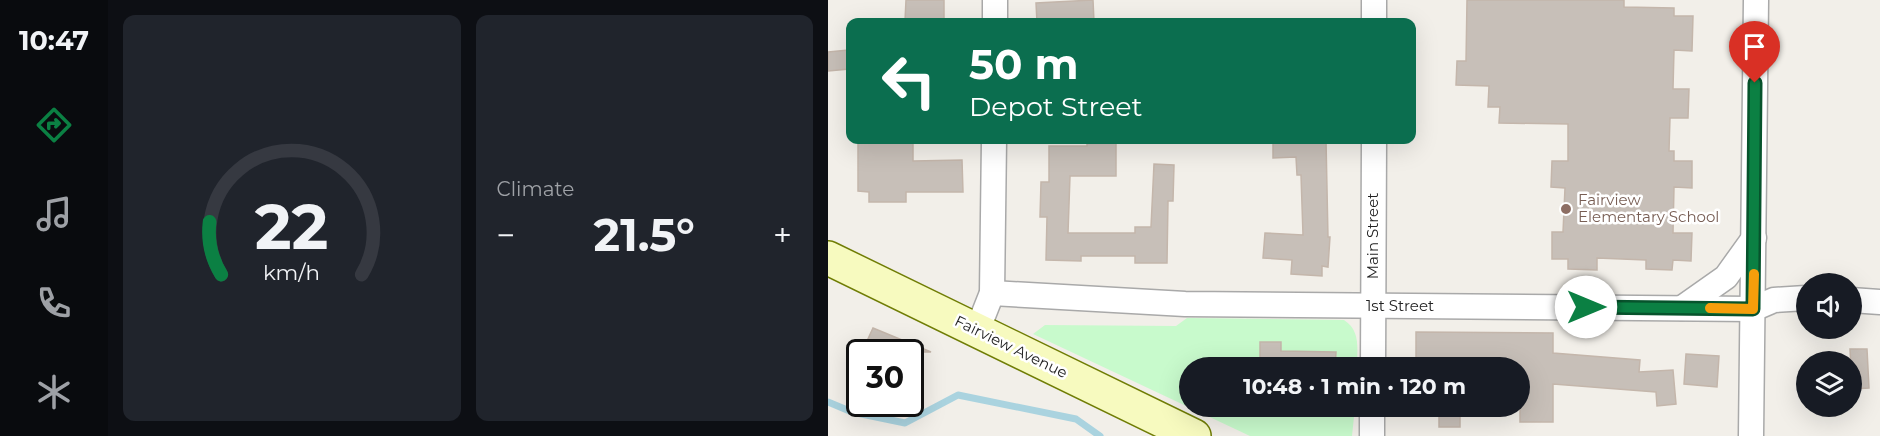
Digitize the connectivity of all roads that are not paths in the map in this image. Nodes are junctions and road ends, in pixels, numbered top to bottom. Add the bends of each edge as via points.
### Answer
1 (995, 0) edge
2 (1374, 0) edge
3 (1756, 0) edge
4 (995, 18) edge
5 (1374, 18) edge
6 (994, 144) edge
7 (1374, 144) edge
8 (1754, 238) junction
9 (828, 258) edge
10 (992, 294) junction
11 (1796, 299) edge
12 (1862, 301) edge
13 (1880, 302) edge
14 (1373, 305) junction
15 (1682, 308) junction
16 (1753, 309) junction
17 (977, 331) junction
18 (1373, 357) edge
19 (1372, 417) edge
20 (1186, 434) edge
21 (1372, 436) edge
22 (1751, 436) edge

1 - 4 street
2 - 5 street
3 - 8 street
6 - 10 street
7 - 14 street, Main Street
8 - 15 street via 1726,277
8 - 16 street
9 - 17 main road, Fairview Avenue
10 - 14 street, 1st Street via 1185,304
10 - 17 street
11 - 16 street, 1st Street via 1774,300
12 - 13 street
14 - 15 street, 1st Street
14 - 18 street, Main Street
15 - 16 street, 1st Street
16 - 22 street
17 - 20 main road, Fairview Avenue
19 - 21 street

